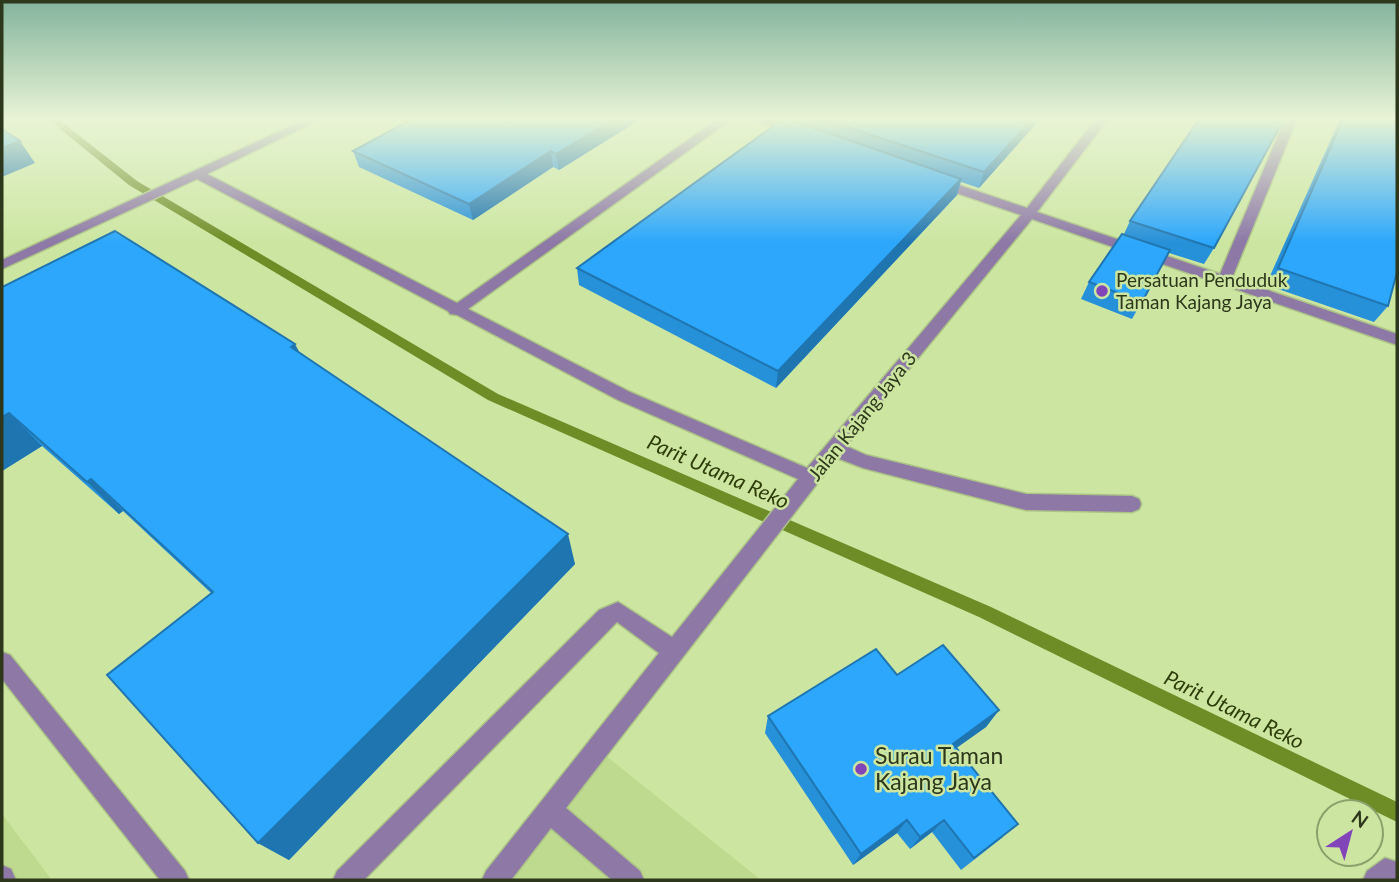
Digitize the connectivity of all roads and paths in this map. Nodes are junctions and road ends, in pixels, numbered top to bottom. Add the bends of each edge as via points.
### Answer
1 (227, 160) edge
2 (668, 160) edge
3 (1070, 160) edge
4 (1274, 160) edge
5 (191, 177) junction
6 (925, 178) edge
7 (1029, 214) junction
8 (2, 265) edge
9 (1224, 281) junction
10 (455, 311) junction
11 (1397, 340) edge
12 (834, 449) junction
13 (807, 482) junction
14 (1132, 504) dead end
15 (674, 651) junction
16 (2, 662) edge
17 (550, 811) junction
18 (1397, 875) edge
19 (176, 880) edge
20 (346, 880) edge
21 (495, 880) edge
22 (631, 880) edge
23 (1376, 880) edge

1 - 5 street
2 - 10 street
3 - 7 street, Jalan Kajang Jaya 3
4 - 9 street
5 - 8 street
5 - 10 street
6 - 7 street
7 - 9 street
7 - 12 street, Jalan Kajang Jaya 3
9 - 11 street
10 - 13 street
12 - 13 street, Jalan Kajang Jaya 3
12 - 14 street via 888,468 1026,502
13 - 15 street, Jalan Kajang Jaya 3
15 - 17 street, Jalan Kajang Jaya 3
15 - 20 street via 618,611 606,617
16 - 19 street
17 - 21 street, Jalan Kajang Jaya 3
17 - 22 street
18 - 23 street via 1385,871

